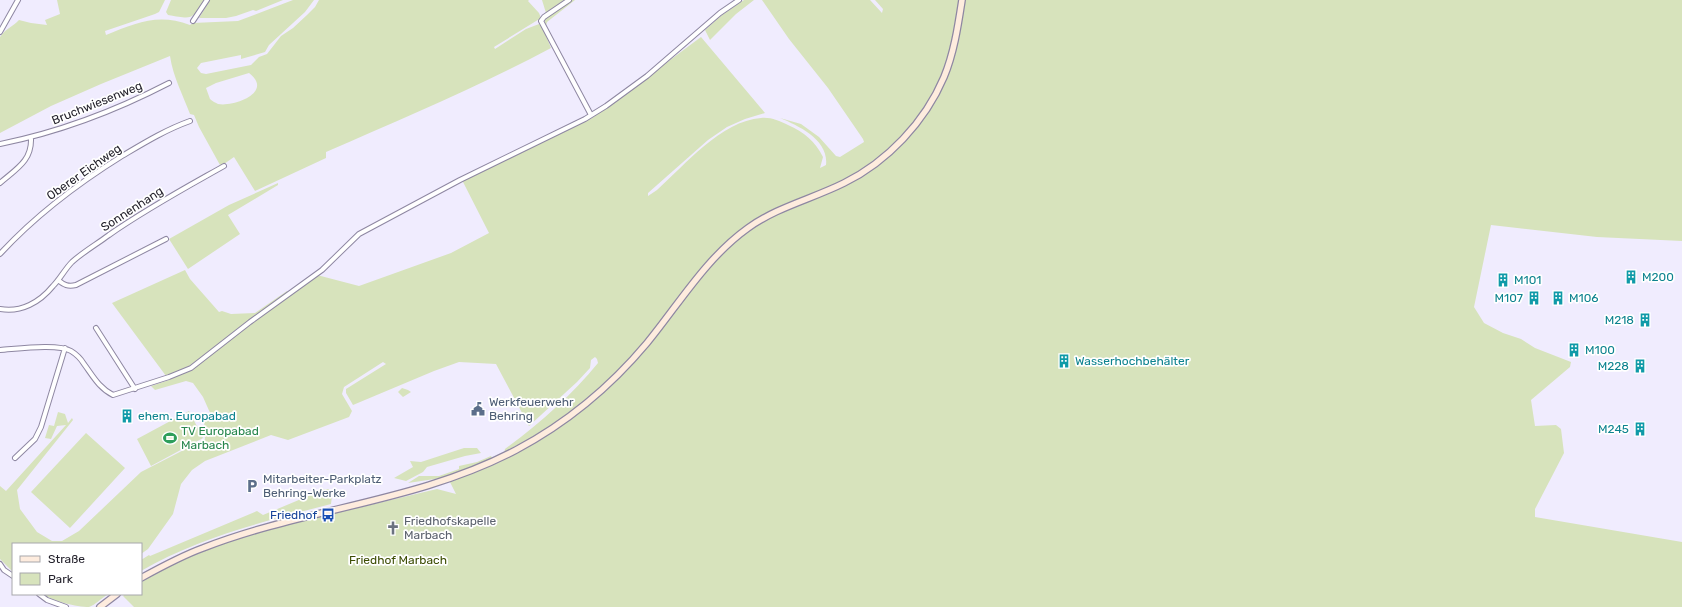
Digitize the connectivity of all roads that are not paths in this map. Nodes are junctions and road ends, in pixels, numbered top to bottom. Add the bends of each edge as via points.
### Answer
1 (18, 0) edge
2 (208, 0) edge
3 (569, 0) edge
4 (738, 0) edge
5 (962, 0) edge
6 (193, 21) dead end
7 (0, 32) edge
8 (169, 83) dead end
9 (591, 115) junction
10 (190, 121) dead end
11 (31, 138) junction
12 (0, 144) edge
13 (224, 166) dead end
14 (0, 183) edge
15 (166, 239) dead end
16 (0, 254) edge
17 (58, 280) junction
18 (0, 309) edge
19 (96, 328) dead end
20 (64, 348) junction
21 (0, 350) edge
22 (135, 389) junction
23 (15, 458) dead end
24 (0, 564) edge
25 (12, 575) edge
26 (142, 577) edge
27 (40, 595) edge
28 (116, 595) edge
29 (66, 607) edge
30 (100, 607) edge

1 - 7 street
2 - 6 street
3 - 9 street via 541,21
4 - 9 street via 648,76
5 - 26 main road via 944,77 921,117 900,142 856,177 783,209 750,226 734,239 709,264 645,345 612,380 562,421 518,449 469,472 218,542 182,556
8 - 11 street, Bruchwiesenweg via 73,126
9 - 22 street via 359,234 322,270 191,368
10 - 16 street, Oberer Eichweg via 156,135 76,186
11 - 12 street, Bruchwiesenweg
11 - 14 street via 28,157
13 - 17 street, Sonnenhang via 138,215 82,254
15 - 17 street via 76,284 68,286
17 - 18 street, Sonnenhang via 43,297 32,304 14,310
19 - 22 street
20 - 21 street
20 - 22 street via 84,363 104,391 113,395
20 - 23 street via 41,427 35,439
24 - 25 street
27 - 29 street
28 - 30 main road

